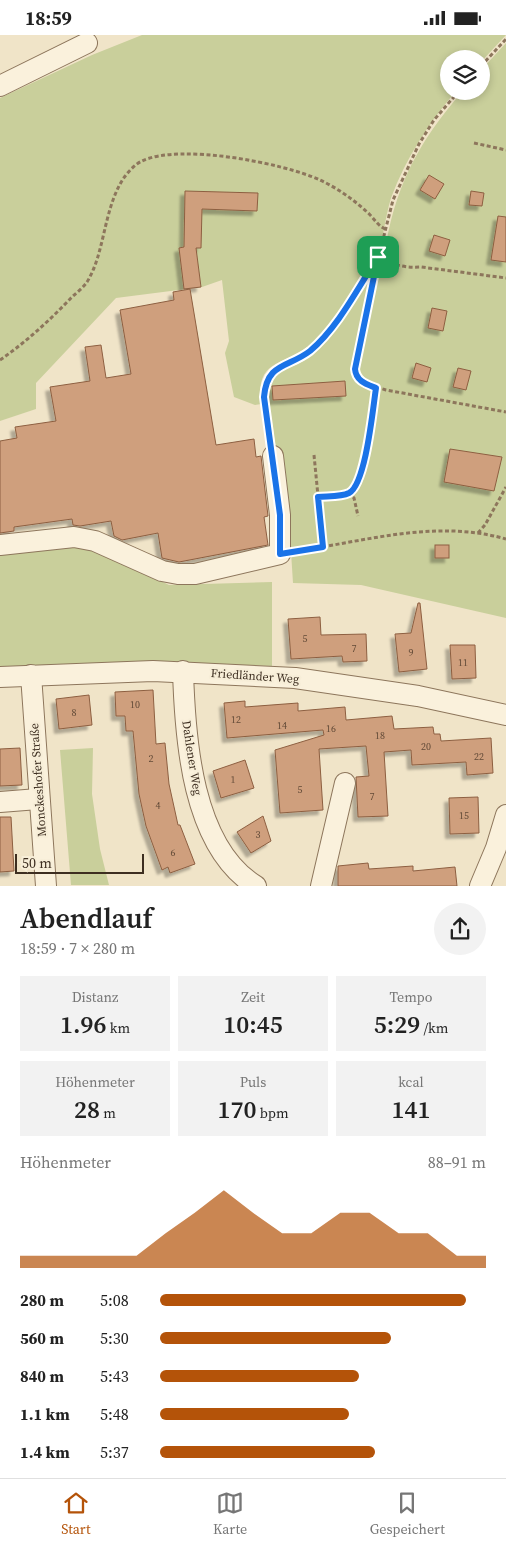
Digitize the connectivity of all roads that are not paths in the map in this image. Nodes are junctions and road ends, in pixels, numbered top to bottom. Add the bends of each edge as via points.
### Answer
1 (87, 43) dead end
2 (0, 86) edge
3 (273, 456) road end
4 (0, 545) edge
5 (183, 671) junction
6 (31, 675) junction
7 (0, 677) edge
8 (506, 715) edge
9 (344, 783) dead end
10 (38, 799) junction
11 (0, 802) edge
12 (506, 815) edge
13 (46, 885) edge
14 (256, 885) edge
15 (321, 885) edge
16 (480, 885) edge

1 - 2 street
3 - 4 street via 280,515 280,554 195,574 178,574 162,571 95,541 74,537
5 - 6 street, Friedländer Weg
5 - 8 street, Friedländer Weg via 295,678 418,696
5 - 14 street, Dahlener Weg via 187,735 200,802 218,845 246,880
6 - 7 street, Friedländer Weg
6 - 10 street, Monckeshofer Straße
9 - 15 street
10 - 11 street
10 - 13 street, Monckeshofer Straße
12 - 16 street

